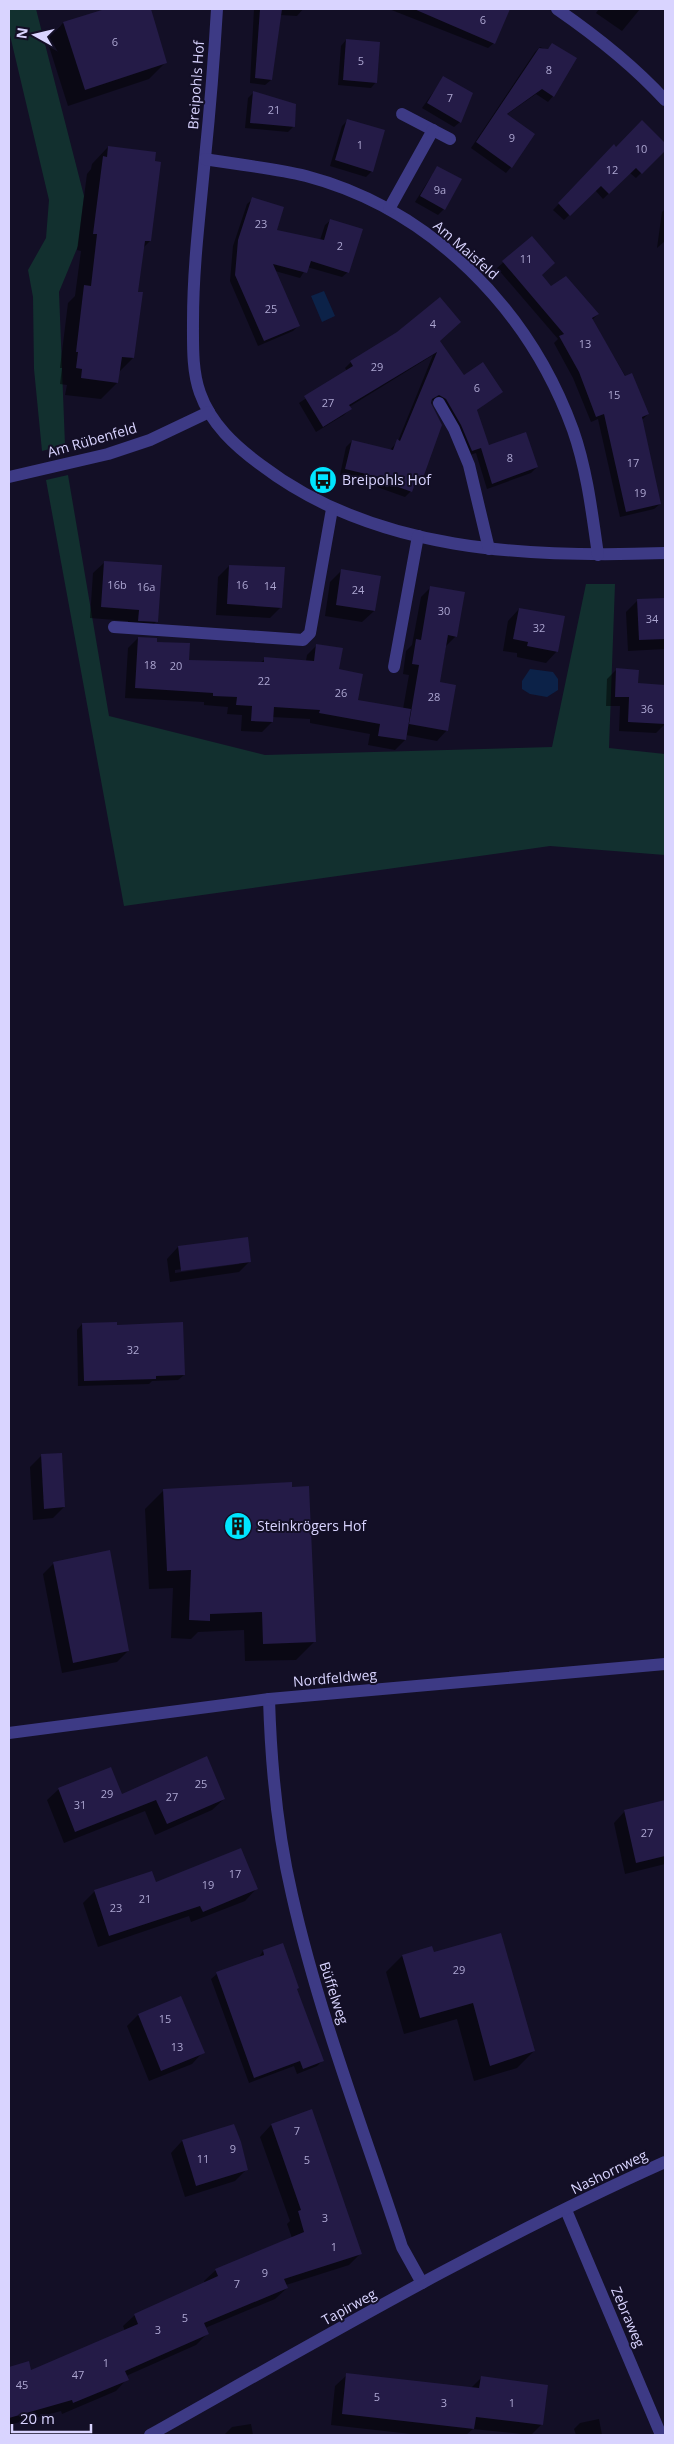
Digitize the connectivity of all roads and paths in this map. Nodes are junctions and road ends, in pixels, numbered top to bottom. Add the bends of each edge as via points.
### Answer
1 (217, 9) edge
2 (557, 9) edge
3 (665, 100) edge
4 (402, 114) dead end
5 (434, 130) junction
6 (450, 139) dead end
7 (205, 160) junction
8 (389, 210) junction
9 (439, 403) dead end
10 (209, 412) junction
11 (9, 477) edge
12 (332, 509) junction
13 (418, 536) junction
14 (489, 549) junction
15 (665, 553) edge
16 (598, 555) junction
17 (114, 627) dead end
18 (394, 667) dead end
19 (665, 1664) edge
20 (269, 1699) junction
21 (9, 1733) edge
22 (665, 2162) edge
23 (566, 2210) junction
24 (422, 2283) junction
25 (150, 2435) edge
26 (661, 2435) edge

1 - 7 street, Breipohls Hof
2 - 3 street via 596,35 646,78
4 - 5 street
5 - 6 street
5 - 8 street
7 - 8 street, Am Maisfeld via 306,176
7 - 10 street, Breipohls Hof via 195,254 193,346 200,392
8 - 16 street, Am Maisfeld via 435,240 476,275 529,340 573,430 586,480
9 - 14 street via 469,465
10 - 11 street, Am Rübenfeld via 150,440 115,452
10 - 12 street, Breipohls Hof via 234,444 254,460 299,492
12 - 13 street, Breipohls Hof
12 - 17 street via 310,633 303,640
13 - 14 street, Breipohls Hof
13 - 18 street
14 - 16 street, Breipohls Hof
15 - 16 street, Breipohls Hof
19 - 20 street, Nordfeldweg
20 - 21 street, Nordfeldweg
20 - 24 street, Büffelweg via 280,1826 308,1961 402,2247
22 - 23 street, Nashornweg
23 - 24 street, Tapirweg
23 - 26 street, Zebraweg
24 - 25 street, Tapirweg

